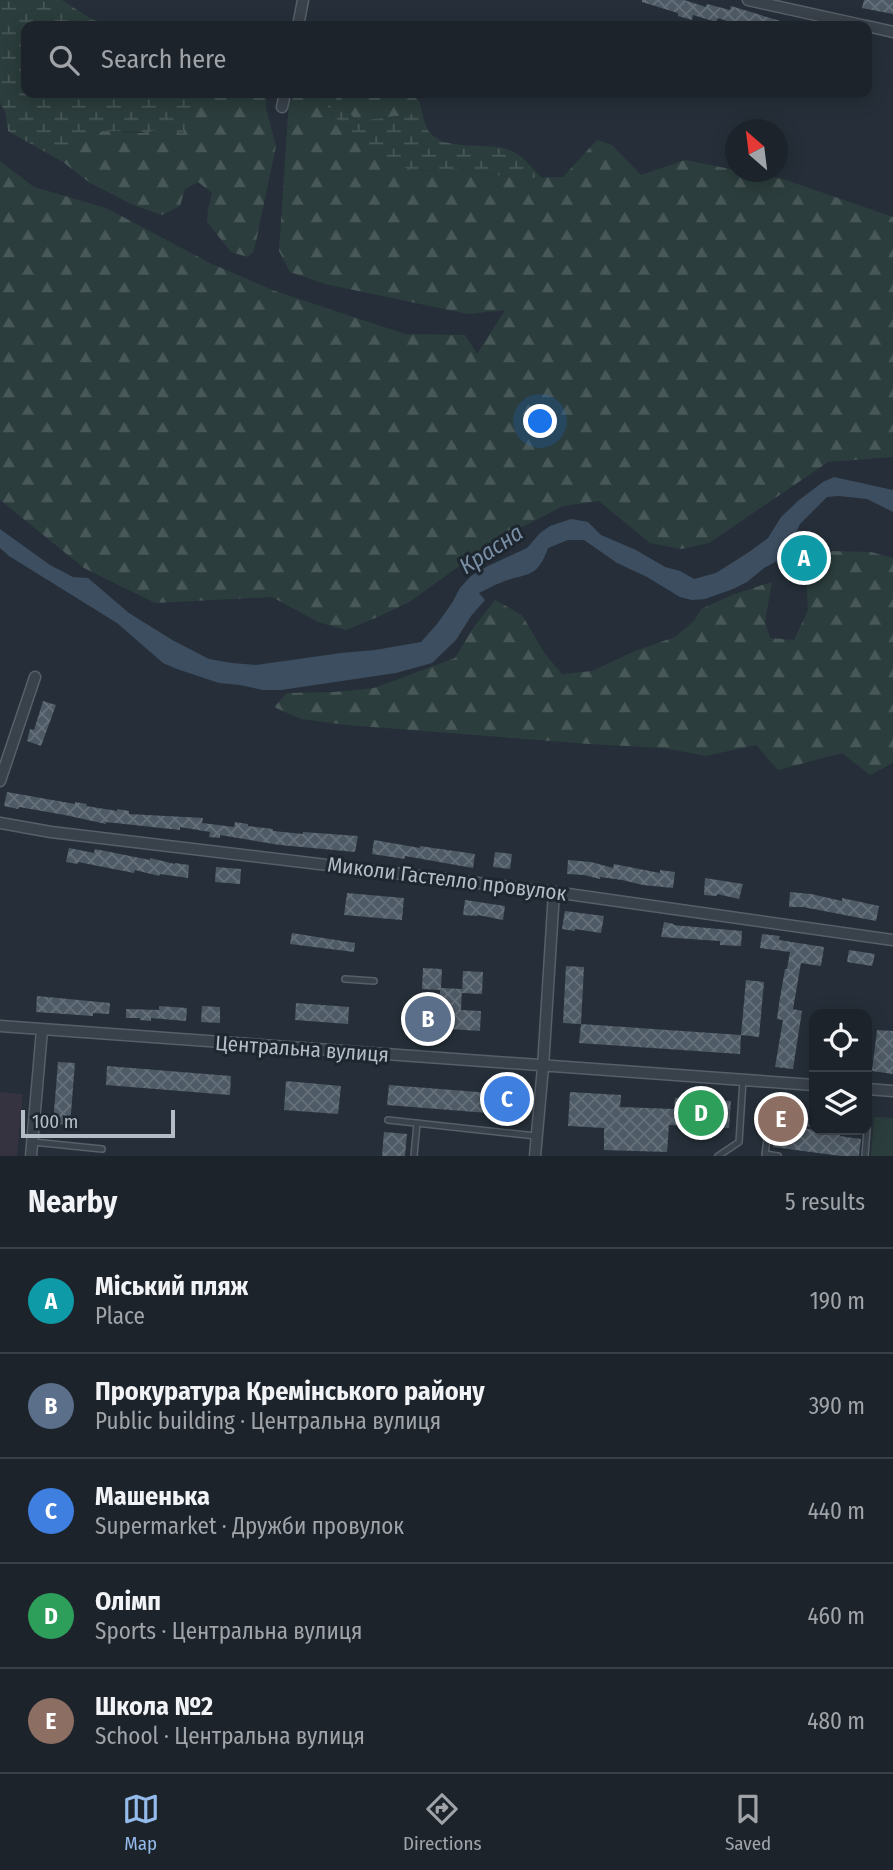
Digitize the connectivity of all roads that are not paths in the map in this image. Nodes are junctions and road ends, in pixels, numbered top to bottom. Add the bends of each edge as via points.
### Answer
1 (303, 0) edge
2 (748, 0) edge
3 (299, 21) edge
4 (843, 21) edge
5 (872, 27) edge
6 (893, 32) edge
7 (284, 98) edge
8 (282, 107) dead end
9 (35, 677) dead end
10 (0, 781) edge
11 (0, 822) edge
12 (554, 892) junction
13 (893, 940) edge
14 (345, 979) dead end
15 (374, 981) dead end
16 (0, 1026) edge
17 (42, 1030) junction
18 (543, 1067) junction
19 (743, 1080) junction
20 (809, 1085) edge
21 (872, 1089) edge
22 (893, 1091) edge
23 (388, 1120) dead end
24 (809, 1122) edge
25 (417, 1123) junction
26 (867, 1135) edge
27 (536, 1136) junction
28 (33, 1142) junction
29 (102, 1149) dead end
30 (31, 1156) edge
31 (414, 1156) edge
32 (535, 1156) edge
33 (718, 1156) edge
34 (778, 1156) edge
35 (865, 1156) edge

1 - 3 street
2 - 4 street
5 - 6 street
7 - 8 street
9 - 10 street
11 - 12 street, Миколи Гастелло провулок
12 - 13 street, Миколи Гастелло провулок
12 - 18 street
14 - 15 lane
16 - 17 street, Центральна вулиця
17 - 18 street, Центральна вулиця
17 - 28 street
18 - 19 street, Центральна вулиця
18 - 27 street
19 - 20 street, Центральна вулиця
19 - 33 lane via 739,1142
21 - 22 street
23 - 25 lane
24 - 34 lane via 770,1117 765,1154
25 - 27 lane
25 - 31 lane
26 - 35 lane
27 - 32 street
28 - 29 lane
28 - 30 street

